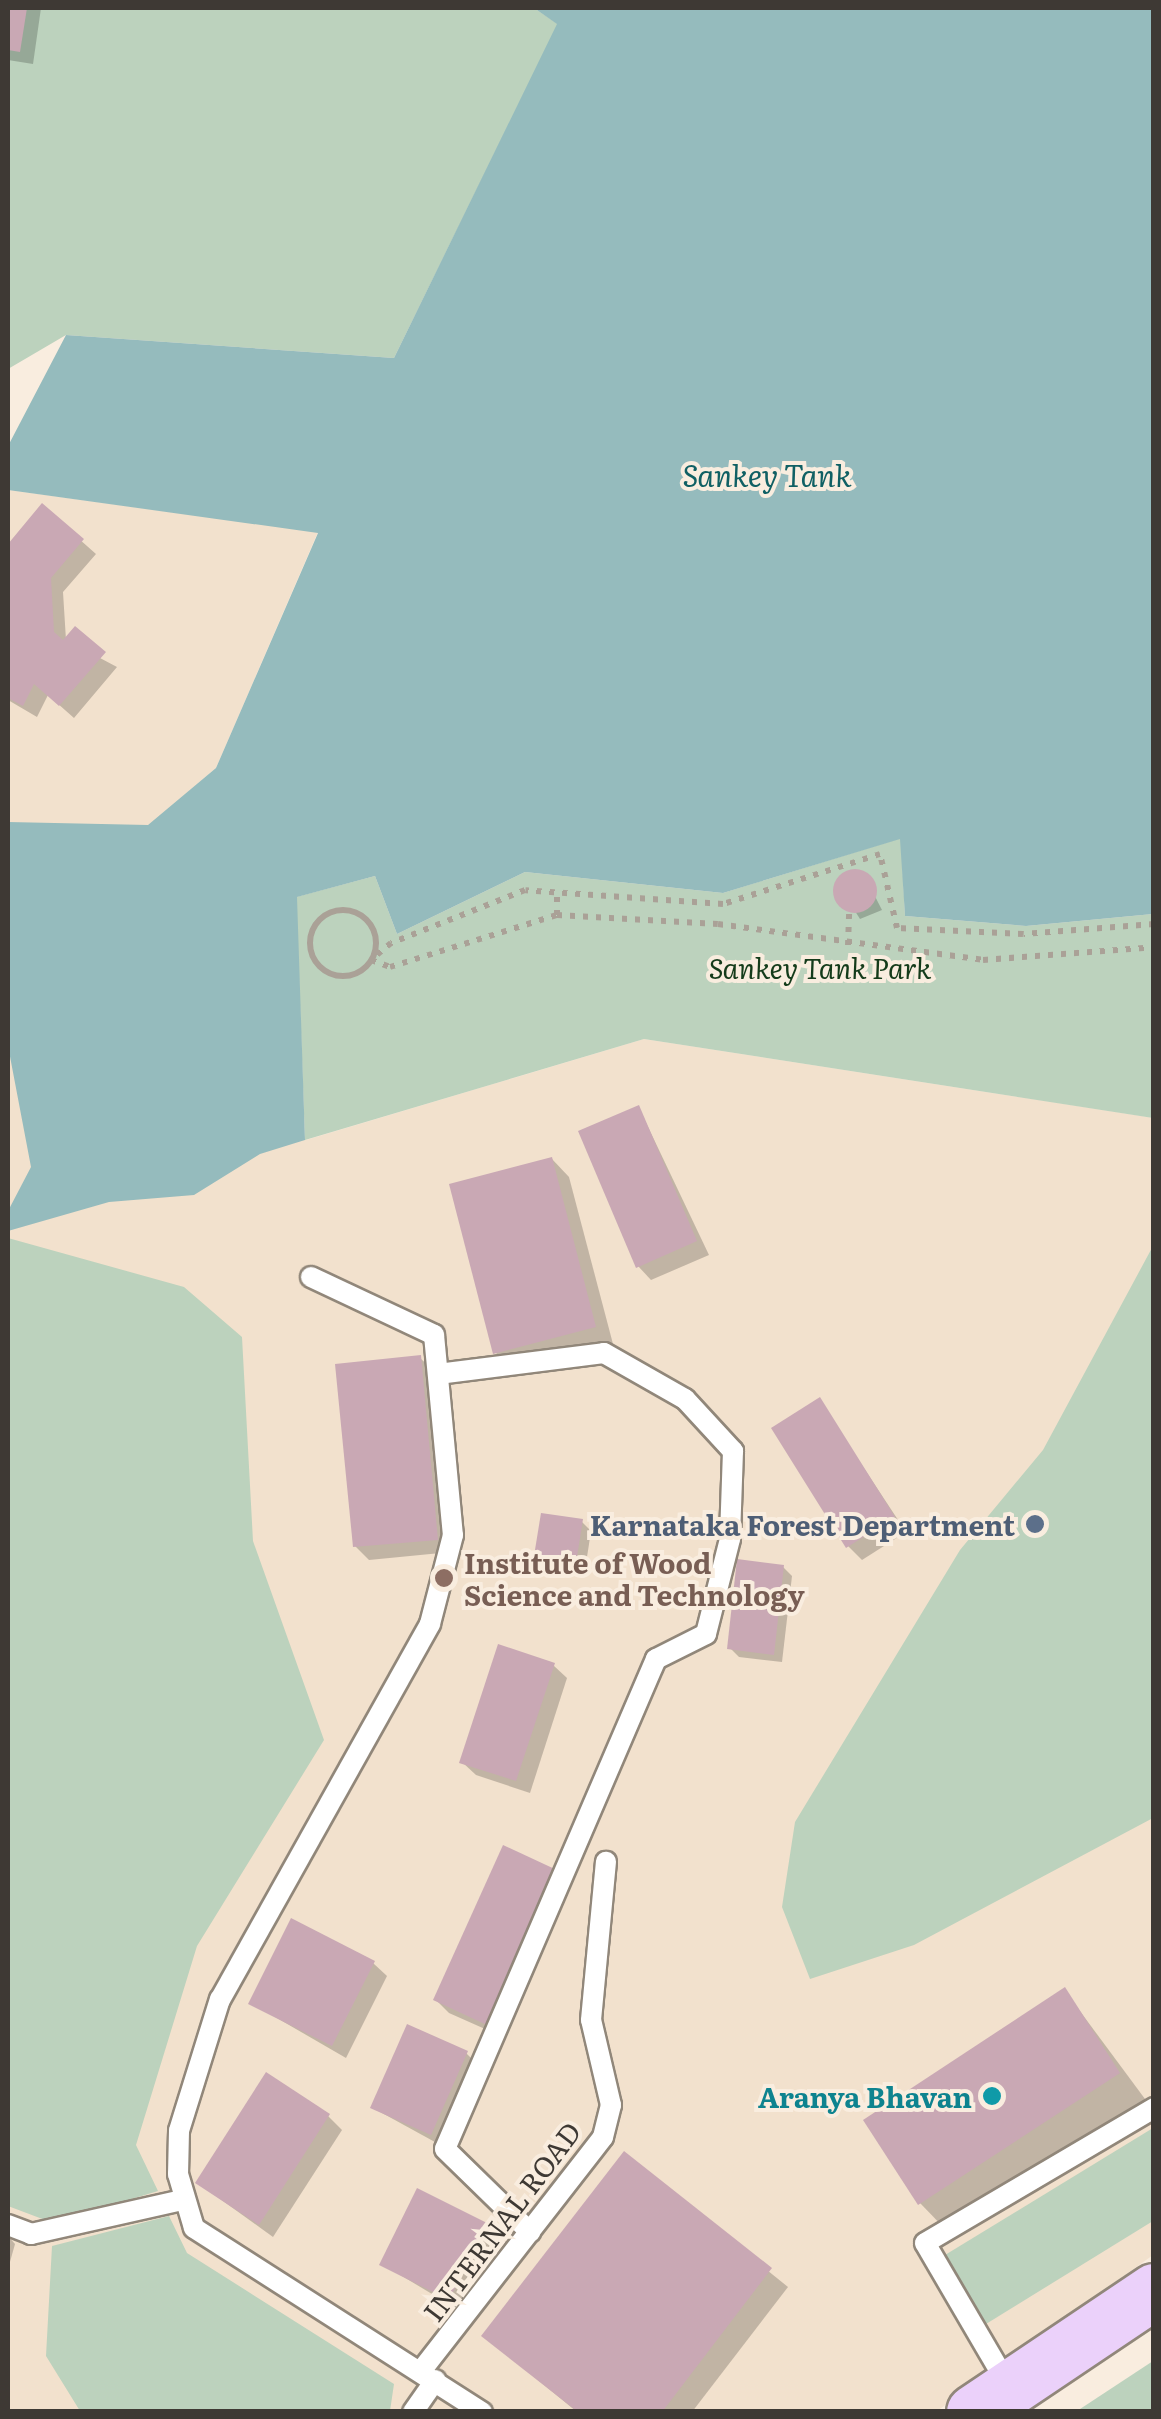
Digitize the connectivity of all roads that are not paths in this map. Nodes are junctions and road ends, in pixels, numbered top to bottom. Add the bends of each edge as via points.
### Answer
1 (311, 1277) dead end
2 (438, 1374) junction
3 (606, 1862) dead end
4 (1154, 2108) edge
5 (182, 2200) junction
6 (8, 2225) edge
7 (530, 2232) junction
8 (1154, 2291) edge
9 (1154, 2324) edge
10 (428, 2376) junction
11 (1002, 2403) edge
12 (412, 2412) edge
13 (482, 2412) edge

1 - 2 lane via 434,1335
2 - 5 lane via 453,1535 443,1585 430,1624 220,1999 179,2131
2 - 7 lane via 604,1354 686,1399 733,1450 730,1539 706,1634 656,1659 445,2148
3 - 7 lane, INTERNAL ROAD via 592,2020 611,2105 604,2137
4 - 11 lane via 925,2243
5 - 6 lane via 62,2230
5 - 10 lane via 194,2228
7 - 10 lane, INTERNAL ROAD
8 - 11 main road
9 - 11 main road
10 - 12 lane, INTERNAL ROAD
10 - 13 lane

